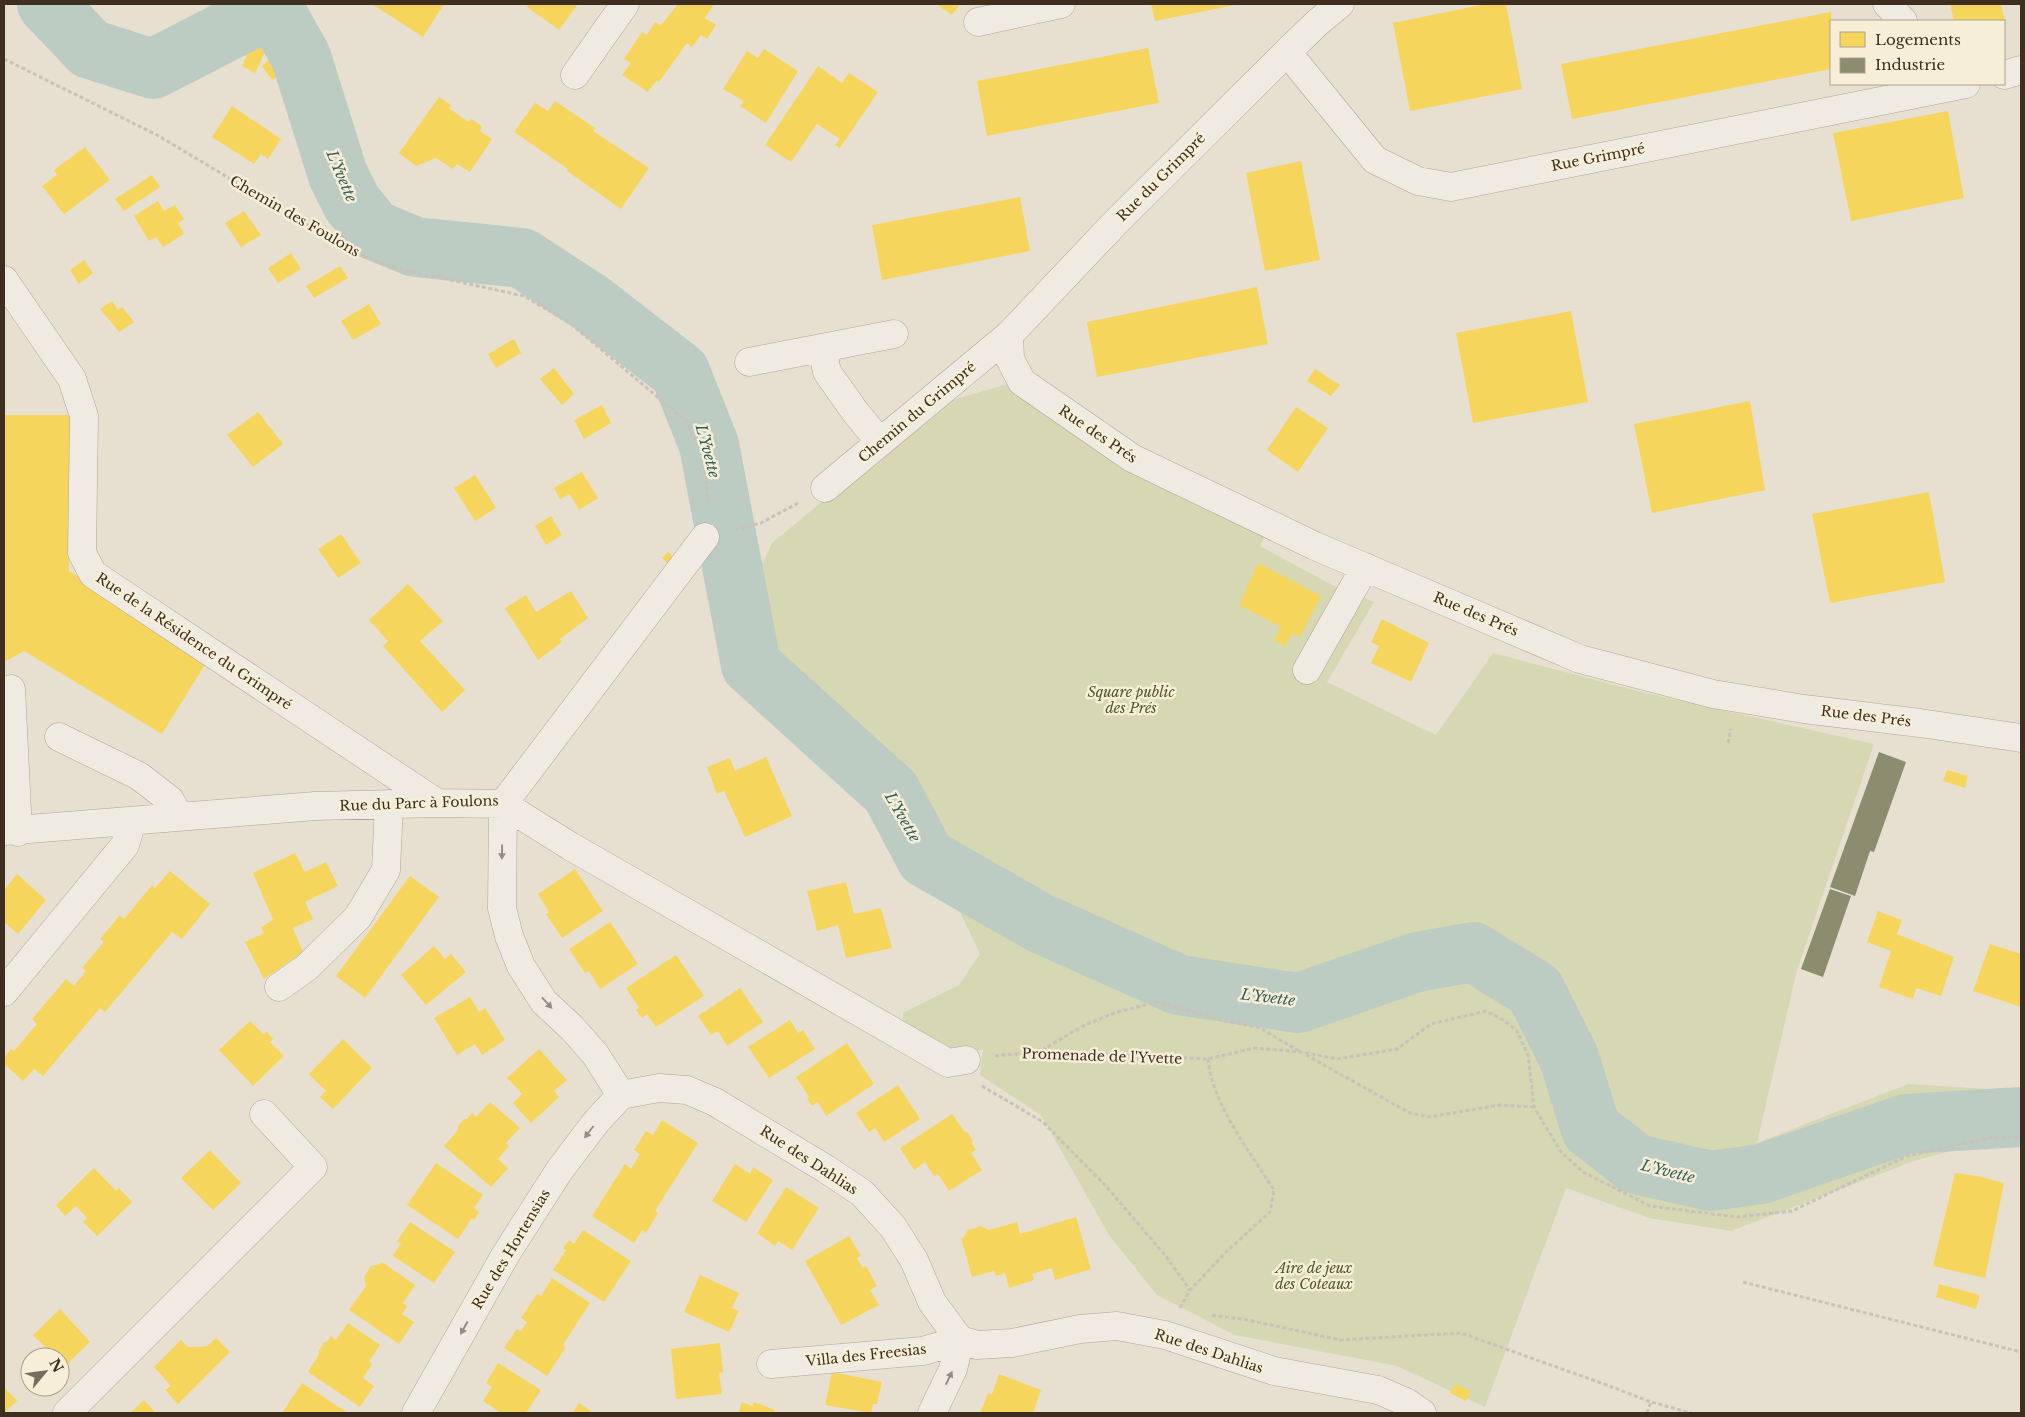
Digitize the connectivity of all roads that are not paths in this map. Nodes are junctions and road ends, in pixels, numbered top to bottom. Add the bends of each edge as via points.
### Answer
1 (625, 4) edge
2 (1061, 4) edge
3 (1340, 4) edge
4 (1887, 4) edge
5 (1321, 13) edge
6 (1902, 20) edge
7 (978, 22) dead end
8 (1287, 52) junction
9 (2021, 70) edge
10 (2005, 74) edge
11 (575, 76) dead end
12 (1958, 85) edge
13 (4, 280) edge
14 (894, 334) dead end
15 (1009, 335) junction
16 (822, 348) junction
17 (749, 362) dead end
18 (880, 442) junction
19 (825, 488) road end
20 (705, 537) road end
21 (1365, 567) junction
22 (1307, 670) dead end
23 (4, 694) edge
24 (59, 737) dead end
25 (2021, 738) edge
26 (437, 803) junction
27 (389, 804) junction
28 (503, 804) junction
29 (179, 816) junction
30 (132, 820) junction
31 (11, 832) edge
32 (279, 987) dead end
33 (4, 992) edge
34 (966, 1060) road end
35 (621, 1095) junction
36 (264, 1114) dead end
37 (960, 1340) junction
38 (771, 1364) dead end
39 (1382, 1404) edge
40 (423, 1411) edge
41 (67, 1413) edge
42 (932, 1413) edge
43 (1422, 1413) edge

1 - 11 street
2 - 7 street
3 - 5 street, Rue du Grimpré
4 - 6 street
5 - 8 street, Rue du Grimpré
8 - 12 street, Rue Grimpré via 1374,160 1418,181 1451,187
8 - 15 street, Rue du Grimpré via 1116,222
9 - 10 street
13 - 26 street, Rue de la Résidence du Grimpré via 72,378 84,416 82,553 93,574
14 - 16 street
15 - 18 street, Chemin du Grimpré
15 - 21 street, Rue des Prés via 1010,359 1022,382 1132,458
16 - 17 street
16 - 18 street via 827,372
18 - 19 street, Chemin du Grimpré
20 - 28 street, Rue du Parc à Foulons
21 - 22 street
21 - 25 street, Rue des Prés via 1580,658 1713,694
23 - 31 street via 11,690
24 - 29 street via 139,776 170,800
26 - 27 street, Rue du Parc à Foulons
26 - 28 street, Rue du Parc à Foulons
27 - 29 street, Rue du Parc à Foulons
27 - 32 street via 386,870 358,917 306,968
28 - 34 street via 570,846 948,1063
28 -> 35 street via 502,908 509,936 544,1002 595,1054
29 - 30 street, Rue du Parc à Foulons
30 - 31 street, Rue du Parc à Foulons
30 - 33 street via 125,845
35 - 37 street, Rue des Dahlias via 659,1088 687,1090 716,1102 862,1193 893,1227 914,1260 932,1302
35 -> 40 street, Rue des Hortensias via 559,1171 506,1254
36 - 41 street via 312,1167
37 - 38 street, Villa des Freesias via 923,1351
37 - 39 street, Rue des Dahlias via 977,1345 1012,1343 1080,1329 1116,1326 1165,1334 1274,1371 1378,1390
42 -> 37 street via 953,1369
39 - 43 street, Rue des Dahlias via 1406,1402

